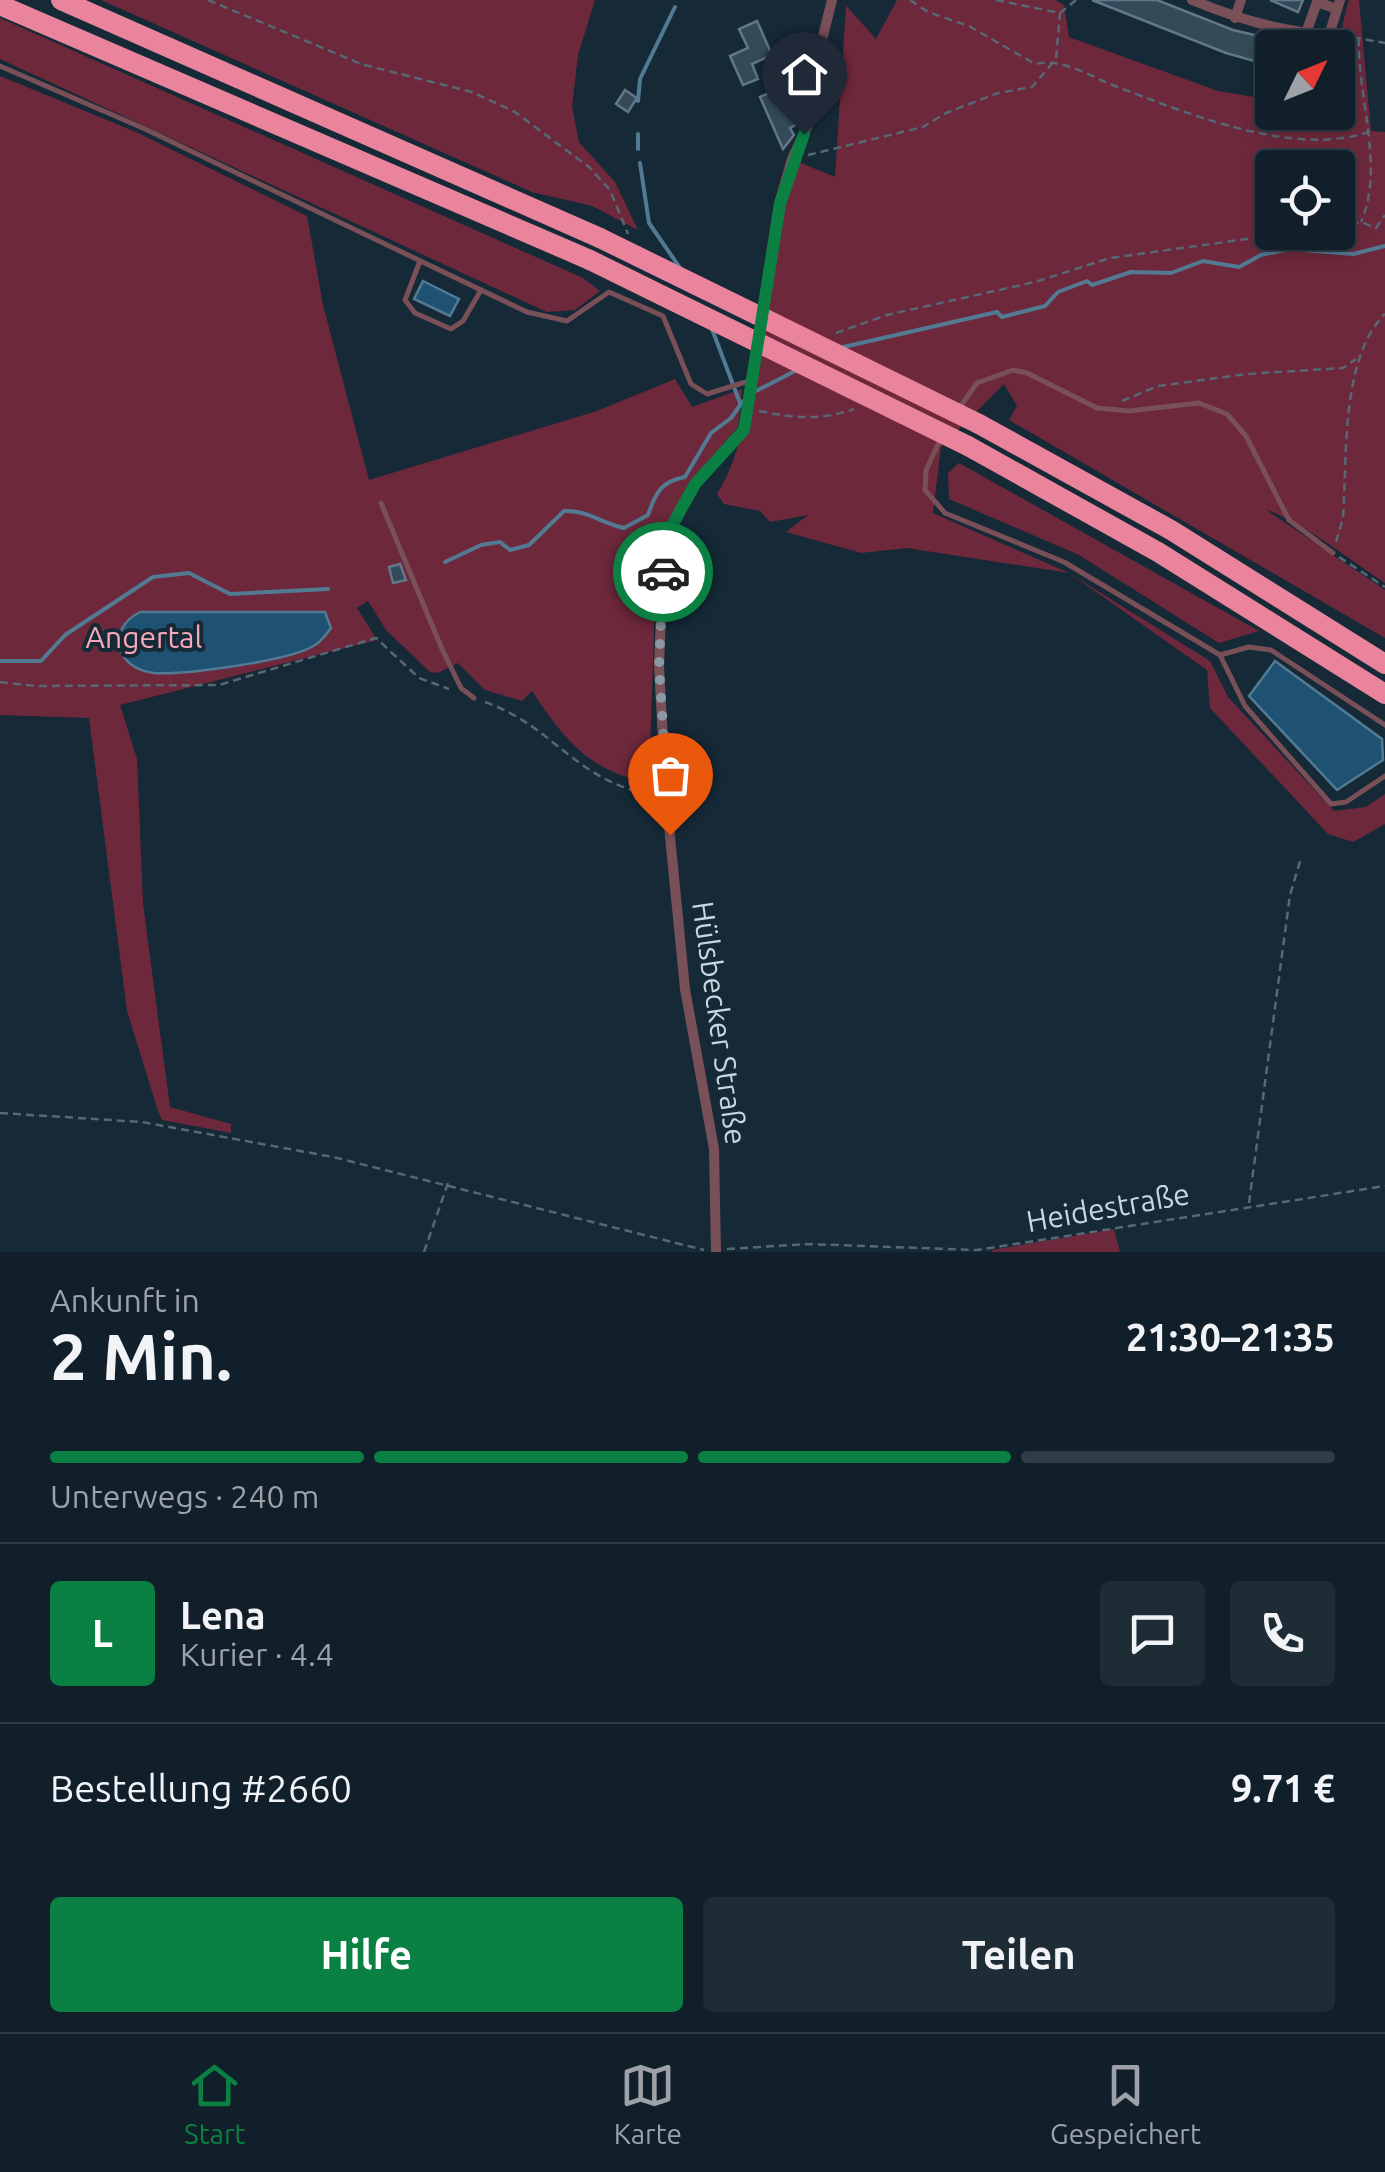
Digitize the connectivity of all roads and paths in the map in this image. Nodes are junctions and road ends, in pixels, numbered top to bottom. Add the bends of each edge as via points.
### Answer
1 (62, 0) edge
2 (208, 0) edge
3 (832, 0) edge
4 (910, 0) edge
5 (996, 0) edge
6 (1076, 0) edge
7 (1192, 0) edge
8 (1241, 0) edge
9 (1339, 5) edge
10 (0, 6) edge
11 (1060, 13) junction
12 (1235, 18) junction
13 (1292, 30) edge
14 (1307, 30) edge
15 (1330, 30) edge
16 (1355, 37) edge
17 (1359, 38) junction
18 (1385, 43) edge
19 (1056, 60) junction
20 (0, 66) edge
21 (1371, 131) junction
22 (792, 160) junction
23 (1385, 216) edge
24 (1361, 222) junction
25 (1355, 223) edge
26 (1255, 238) edge
27 (632, 244) dead end
28 (420, 261) junction
29 (481, 290) junction
30 (1385, 314) edge
31 (829, 336) dead end
32 (1357, 358) junction
33 (747, 381) junction
34 (1110, 411) junction
35 (952, 418) dead end
36 (946, 430) dead end
37 (381, 504) dead end
38 (1334, 552) junction
39 (1385, 587) edge
40 (1220, 656) junction
41 (1385, 664) edge
42 (0, 682) edge
43 (1385, 694) edge
44 (474, 698) junction
45 (1385, 725) edge
46 (1385, 776) edge
47 (666, 796) junction
48 (1300, 858) dead end
49 (0, 1113) edge
50 (448, 1183) junction
51 (1385, 1186) edge
52 (1249, 1204) junction
53 (716, 1251) edge
54 (424, 1252) edge

1 - 41 highway, bridge via 600,238 979,424 1171,530
2 - 27 path via 361,64 472,92 515,112 610,190
3 - 22 street, Hülsbecker Straße via 816,64 816,108
4 - 19 path via 1035,64
5 - 11 path
6 - 11 path
7 - 12 street
8 - 12 street
9 - 14 street via 1317,2
9 - 15 street
10 - 43 highway, bridge via 590,260 968,446 1158,552
11 - 19 path
12 - 13 street
16 - 17 path
17 - 18 path
17 - 21 path
19 - 21 path via 1232,126 1346,141
19 - 22 path via 1032,87 998,93 924,127
20 - 28 lane
21 - 24 path via 1369,208
22 - 33 street, Hülsbecker Straße
23 - 24 path via 1376,228
24 - 25 path
26 - 31 path via 1110,258 1035,282 887,314
28 - 29 lane
28 - 29 lane via 405,300 415,314 451,329
29 - 33 lane via 560,322 609,292 663,316 692,384 706,394
30 - 32 path via 1370,328
32 - 34 path via 1342,368 1158,386
32 - 38 path
33 - 47 street, Hülsbecker Straße via 744,430 695,484 664,540 659,666
34 - 35 lane via 1013,370 978,383
34 - 38 lane via 1199,403 1227,414 1246,436 1289,520
36 - 40 lane via 926,470 925,490 944,513 1064,562
37 - 44 lane via 442,649 461,688
38 - 39 path
40 - 45 lane via 1249,647 1271,650
40 - 46 lane via 1245,706 1331,804 1346,802
42 - 44 path via 219,685 376,638 419,678
44 - 47 path via 532,724 594,776
47 - 53 street, Hülsbecker Straße via 685,988 714,1148
48 - 52 path
49 - 50 path, Heidestraße via 142,1122
50 - 53 path, Heidestraße via 575,1221
50 - 54 path
51 - 52 path, Heidestraße
52 - 53 path, Heidestraße via 977,1250 806,1244

